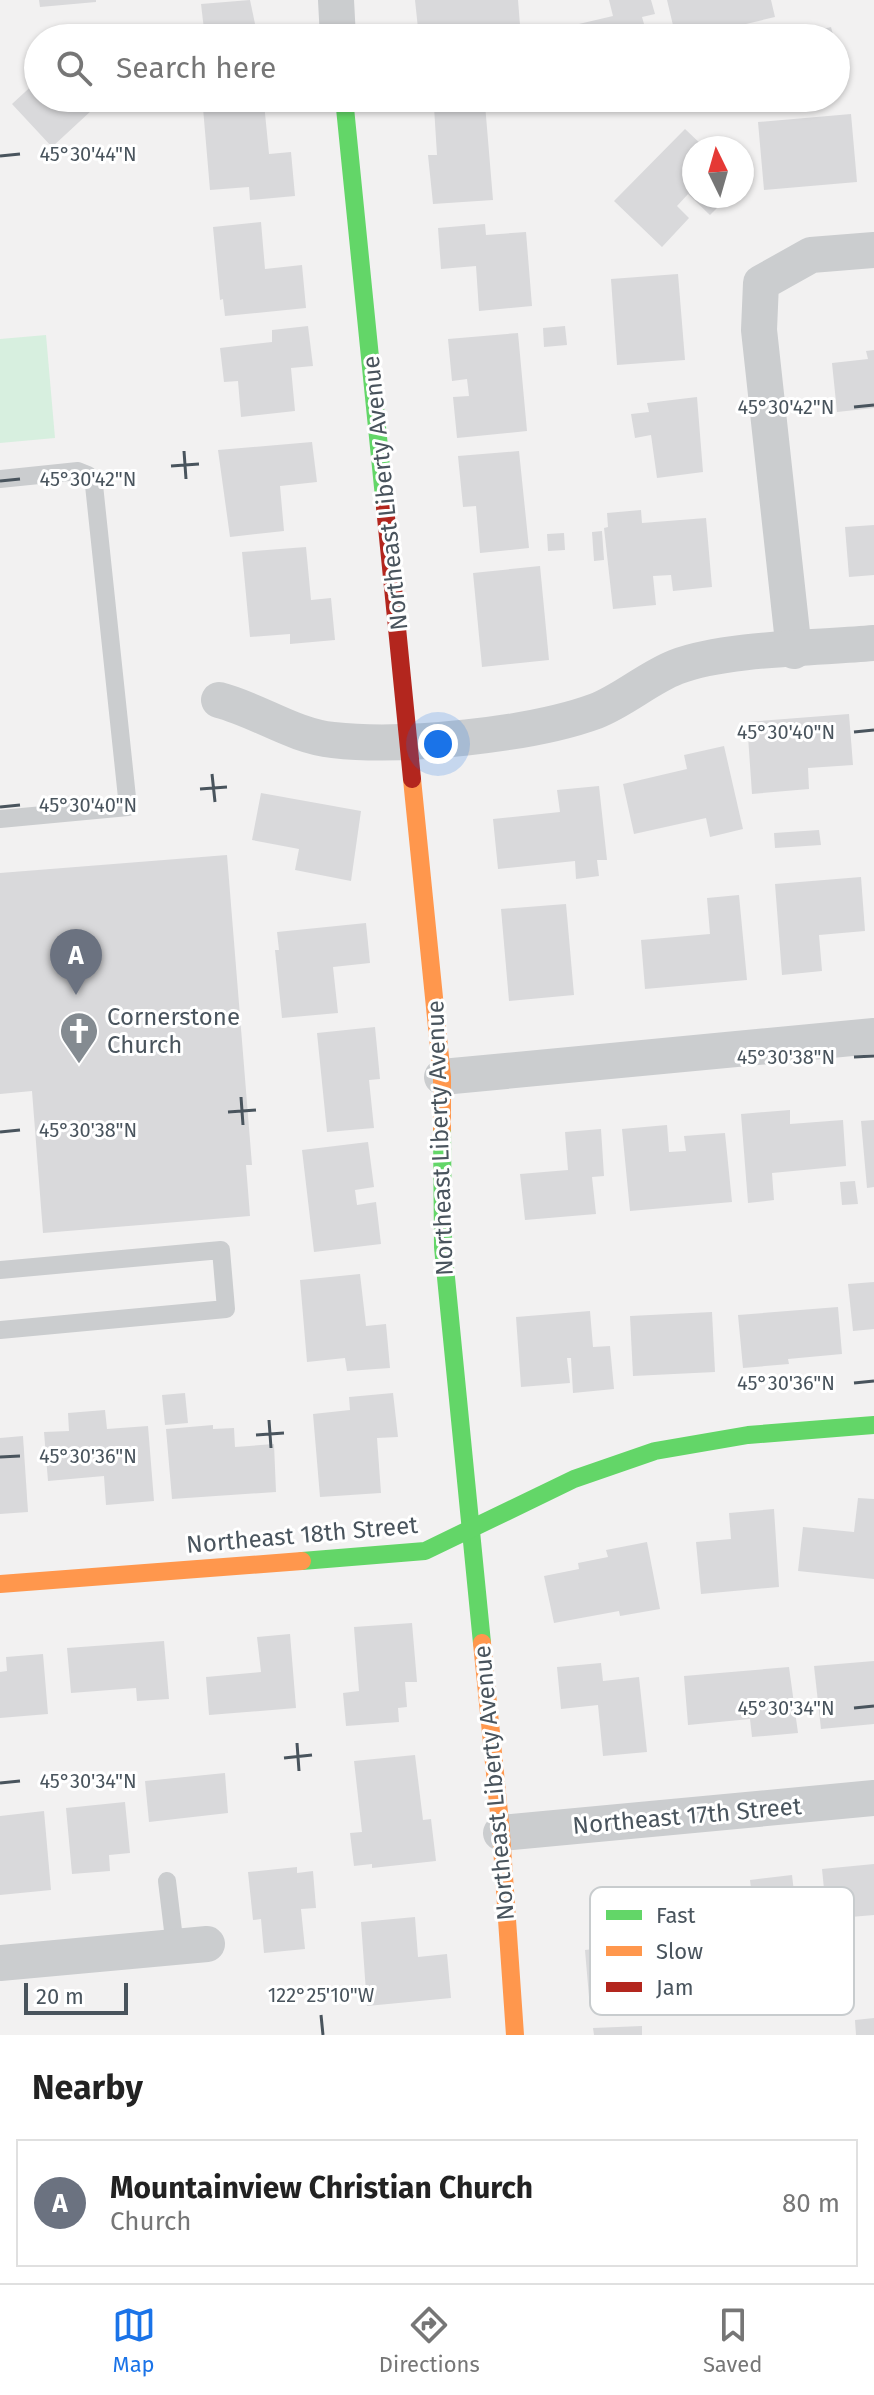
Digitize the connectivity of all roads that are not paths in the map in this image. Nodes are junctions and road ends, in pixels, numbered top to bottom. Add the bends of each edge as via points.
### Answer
1 (336, 0) edge
2 (337, 24) edge
3 (345, 112) edge
4 (874, 250) edge
5 (0, 479) edge
6 (874, 643) edge
7 (794, 651) junction
8 (219, 700) dead end
9 (411, 740) junction
10 (0, 819) edge
11 (874, 1036) edge
12 (442, 1077) junction
13 (0, 1270) edge
14 (0, 1330) edge
15 (874, 1425) edge
16 (468, 1532) junction
17 (0, 1584) edge
18 (874, 1798) edge
19 (501, 1833) junction
20 (167, 1881) dead end
21 (191, 1946) joint
22 (0, 1963) edge
23 (515, 2035) edge

1 - 2 street
3 - 9 street, Northeast Liberty Avenue
4 - 7 street via 811,255 761,283 759,330
5 - 10 lane via 78,471 94,485 128,807
6 - 7 street
7 - 9 street via 711,658 676,667 600,709 558,724
8 - 9 street via 328,740
9 - 12 street, Northeast Liberty Avenue
11 - 12 street
12 - 16 street, Northeast Liberty Avenue via 443,1247
13 - 14 lane via 221,1250 226,1309
15 - 16 street, Northeast 18th Street via 702,1442 626,1459 541,1493
16 - 17 street, Northeast 18th Street via 425,1551
16 - 19 street, Northeast Liberty Avenue
18 - 19 street, Northeast 17th Street
19 - 23 street, Northeast Liberty Avenue
20 - 21 lane
21 - 22 street

